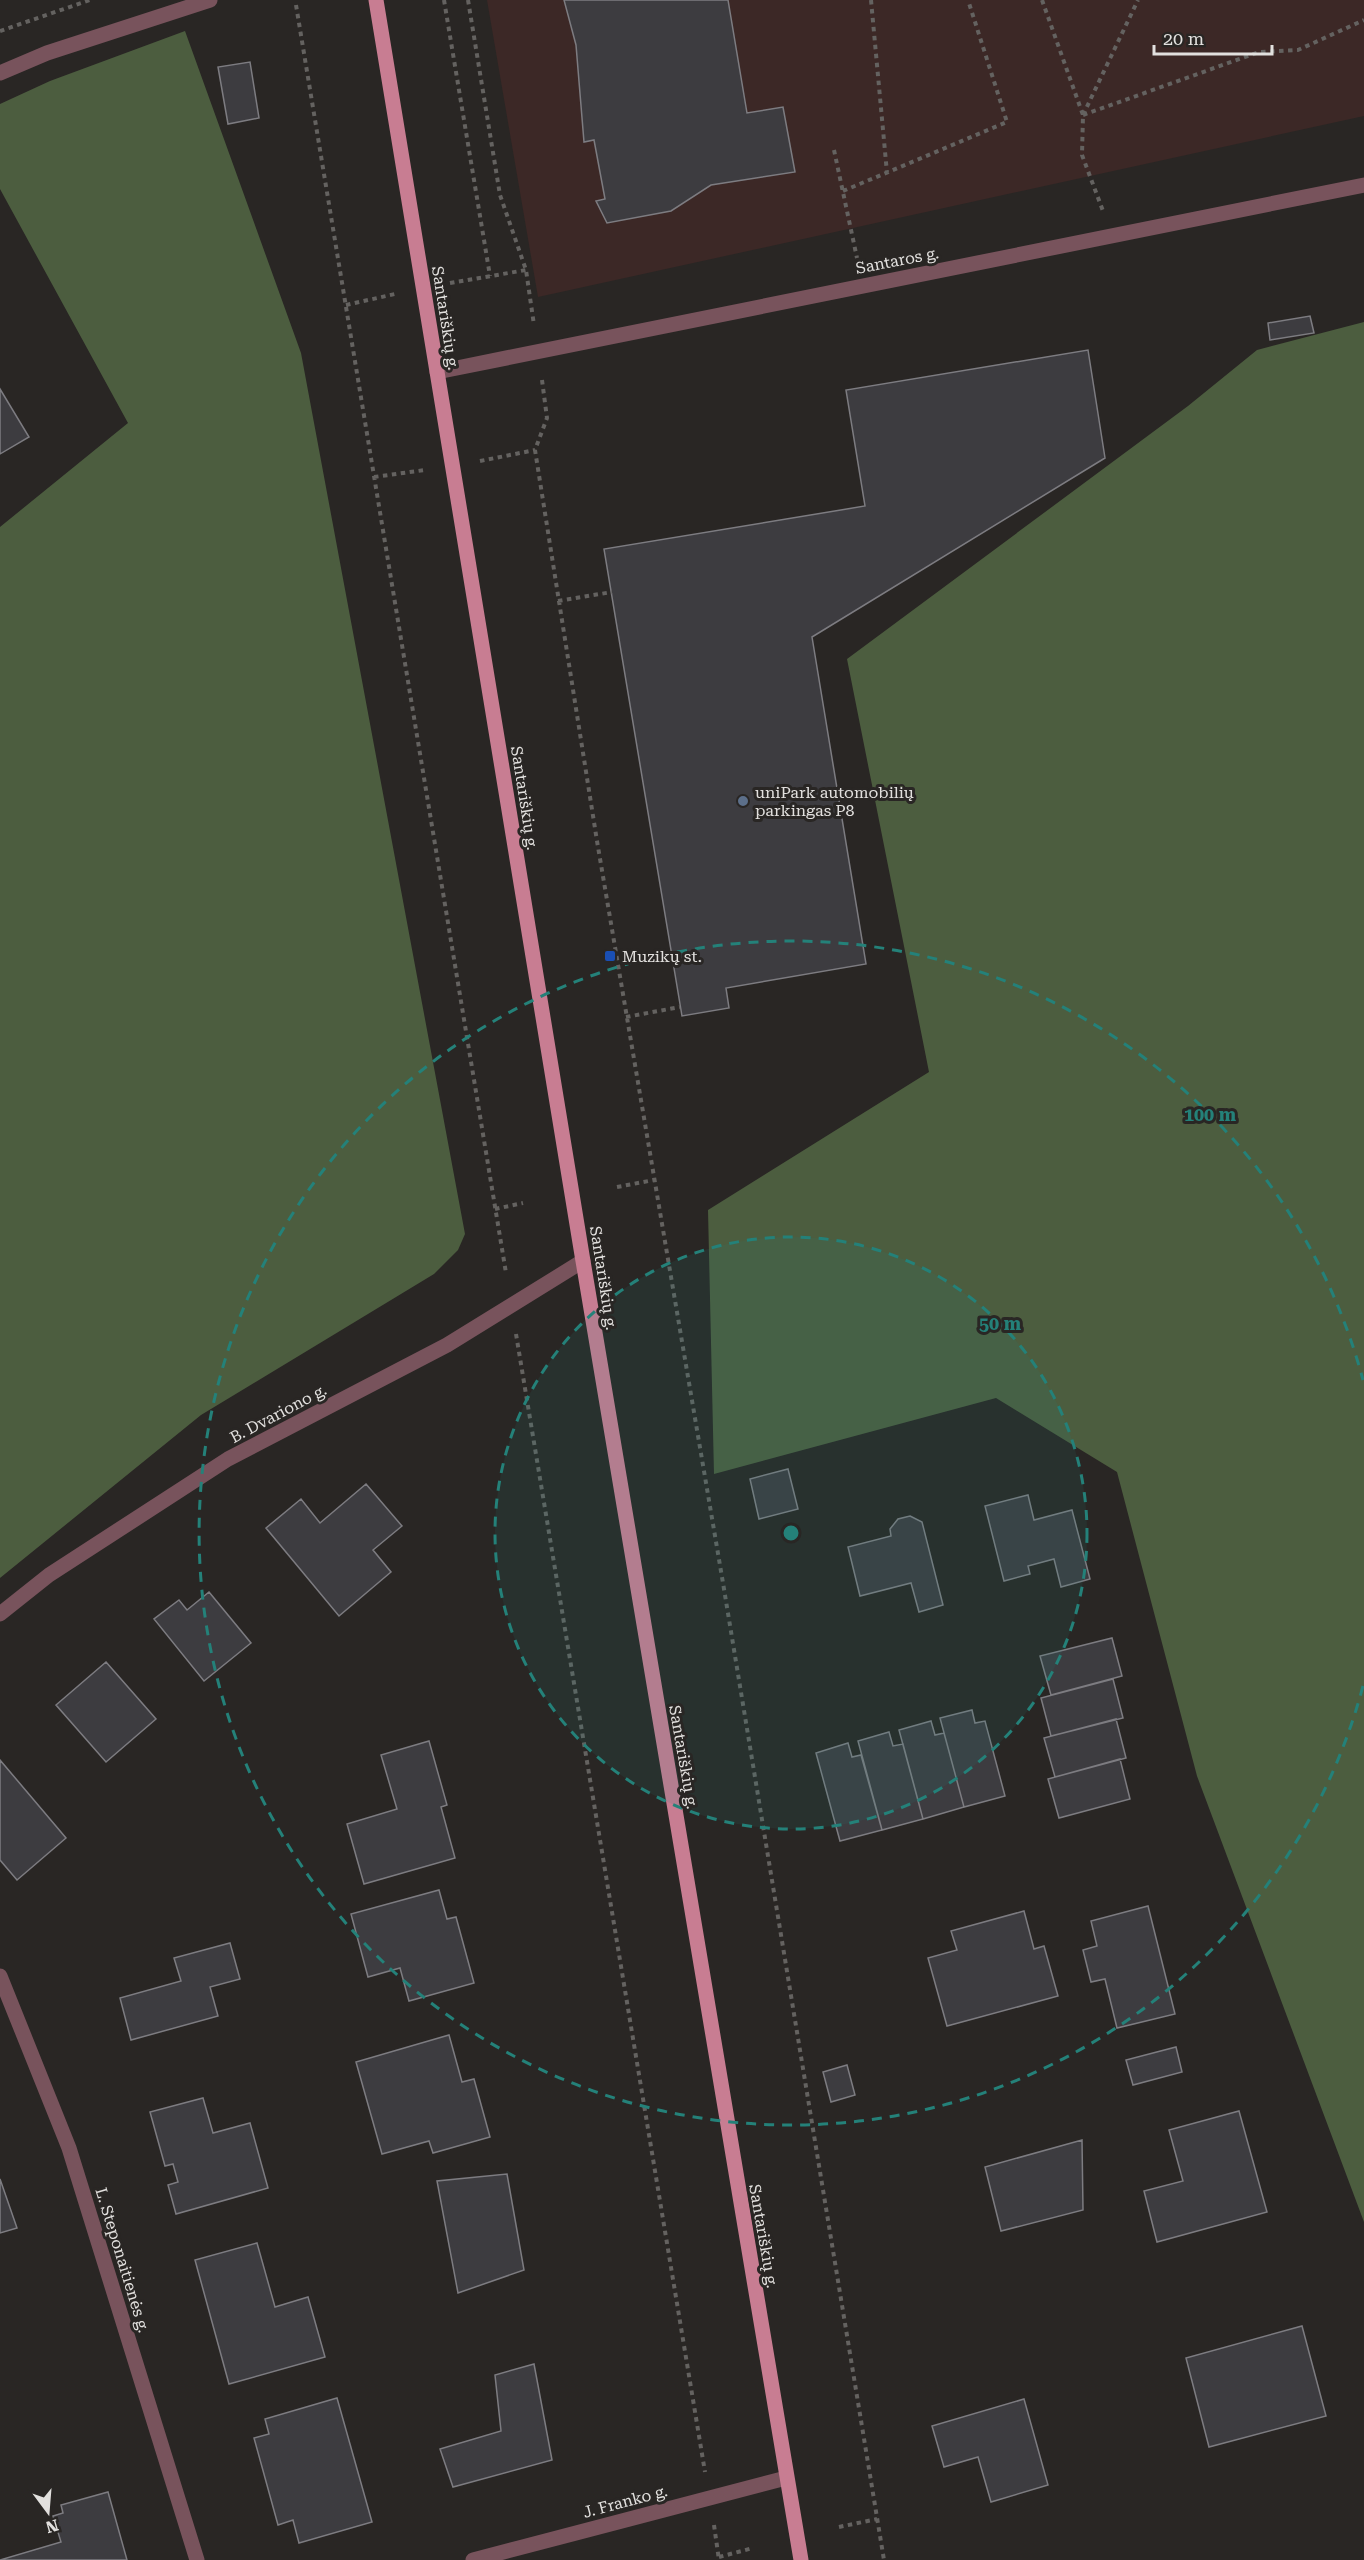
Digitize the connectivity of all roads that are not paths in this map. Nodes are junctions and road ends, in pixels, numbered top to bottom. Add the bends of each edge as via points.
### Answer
1 (210, 0) edge
2 (376, 0) edge
3 (0, 73) edge
4 (1364, 184) edge
5 (437, 372) junction
6 (583, 1261) junction
7 (0, 1614) edge
8 (0, 1976) edge
9 (786, 2478) junction
10 (197, 2560) edge
11 (473, 2560) edge
12 (801, 2560) edge

1 - 3 street via 47,53
2 - 5 main road, Santariškių g.
4 - 5 street, Santaros g.
5 - 6 main road, Santariškių g.
6 - 7 street, B. Dvariono g. via 447,1345 228,1459 49,1575
6 - 9 main road, Santariškių g.
8 - 10 street, L. Steponaitienės g. via 69,2148
9 - 11 street, J. Franko g.
9 - 12 main road, Santariškių g.

